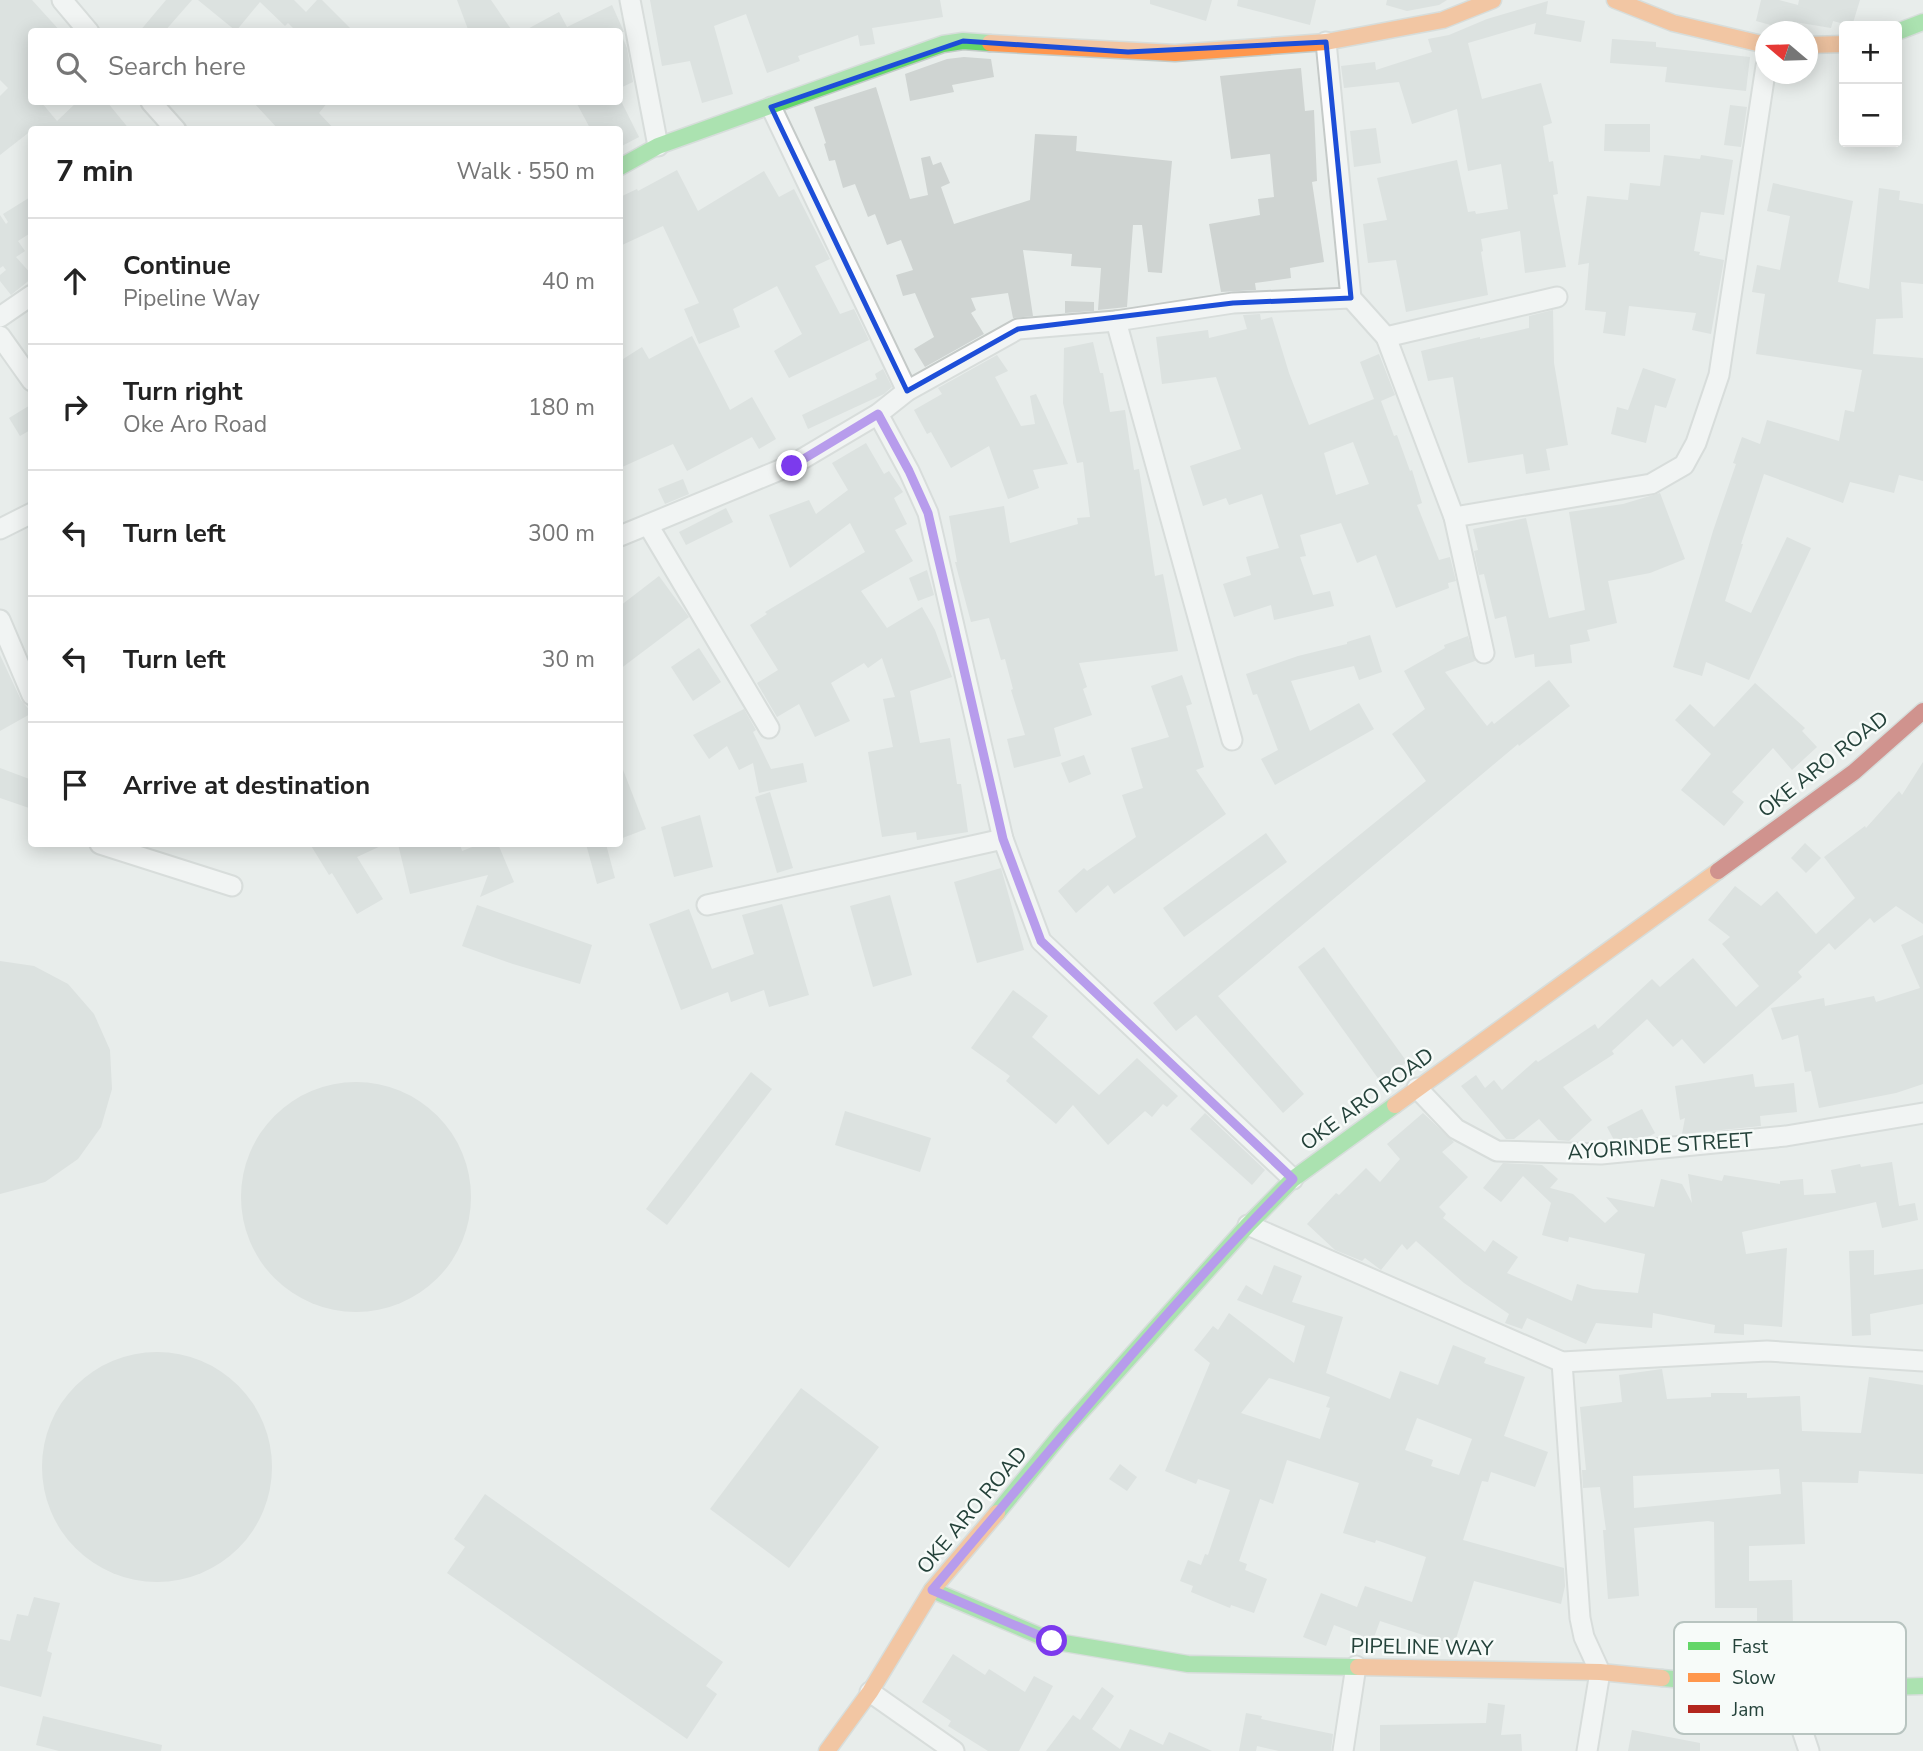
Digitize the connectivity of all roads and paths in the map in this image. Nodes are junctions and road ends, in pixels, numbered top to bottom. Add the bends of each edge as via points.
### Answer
1 (62, 0) edge
2 (631, 0) edge
3 (1493, 0) edge
4 (1615, 0) edge
5 (1923, 22) edge
6 (86, 28) edge
7 (1902, 30) edge
8 (1326, 42) junction
9 (1755, 42) edge
10 (1839, 44) edge
11 (1818, 45) edge
12 (1763, 84) edge
13 (154, 105) edge
14 (771, 107) junction
15 (172, 126) edge
16 (658, 146) junction
17 (623, 165) edge
18 (1556, 297) dead end
19 (28, 298) edge
20 (1351, 298) junction
21 (0, 317) edge
22 (1116, 321) junction
23 (0, 336) edge
24 (1387, 337) junction
25 (28, 375) edge
26 (907, 391) junction
27 (878, 414) junction
28 (28, 515) edge
29 (1454, 517) junction
30 (648, 525) junction
31 (0, 529) edge
32 (623, 535) edge
33 (0, 620) edge
34 (1484, 653) dead end
35 (28, 686) edge
36 (1923, 711) edge
37 (769, 728) dead end
38 (1231, 740) dead end
39 (1003, 839) junction
40 (109, 847) edge
41 (232, 886) dead end
42 (707, 905) dead end
43 (1417, 1088) junction
44 (1923, 1113) edge
45 (1293, 1179) junction
46 (1248, 1225) junction
47 (1923, 1361) edge
48 (1562, 1362) junction
49 (932, 1590) junction
50 (1356, 1666) junction
51 (1600, 1672) junction
52 (1674, 1679) edge
53 (870, 1692) junction
54 (1803, 1734) edge
55 (827, 1751) edge
56 (954, 1751) edge
57 (1343, 1751) edge
58 (1587, 1751) edge
59 (1809, 1751) edge

1 - 6 street
2 - 16 street
3 - 8 street via 1443,20
4 - 9 street via 1673,23
5 - 7 street
8 - 14 street via 1175,53 963,41 920,51
8 - 20 street
10 - 11 street
12 - 29 street via 1719,375 1684,465 1651,484
13 - 15 street
14 - 16 street
14 - 26 street
16 - 17 street
18 - 24 street
19 - 21 street
20 - 22 street via 1233,303
20 - 24 street
22 - 26 street via 1018,330
22 - 38 street
23 - 25 street
24 - 29 street
26 - 27 street
27 - 30 street via 792,466
27 - 39 street via 928,513
28 - 31 street
29 - 34 street
30 - 32 street
30 - 37 street
33 - 35 street
36 - 43 street, OKE ARO ROAD via 1854,772
39 - 42 street
39 - 45 street via 1041,941
40 - 41 street
43 - 44 street, AYORINDE STREET via 1456,1129 1497,1151 1601,1154 1786,1136
43 - 45 street, OKE ARO ROAD
45 - 46 street, OKE ARO ROAD
46 - 48 street
46 - 49 street, OKE ARO ROAD via 1063,1432
47 - 48 street via 1767,1351
48 - 51 street via 1580,1618
49 - 50 street, PIPELINE WAY via 1052,1641 1188,1664
49 - 53 street, OKE ARO ROAD
50 - 51 street, PIPELINE WAY
50 - 57 street
51 - 52 street, PIPELINE WAY
51 - 58 street
53 - 55 street, OKE ARO ROAD
53 - 56 street
54 - 59 street

